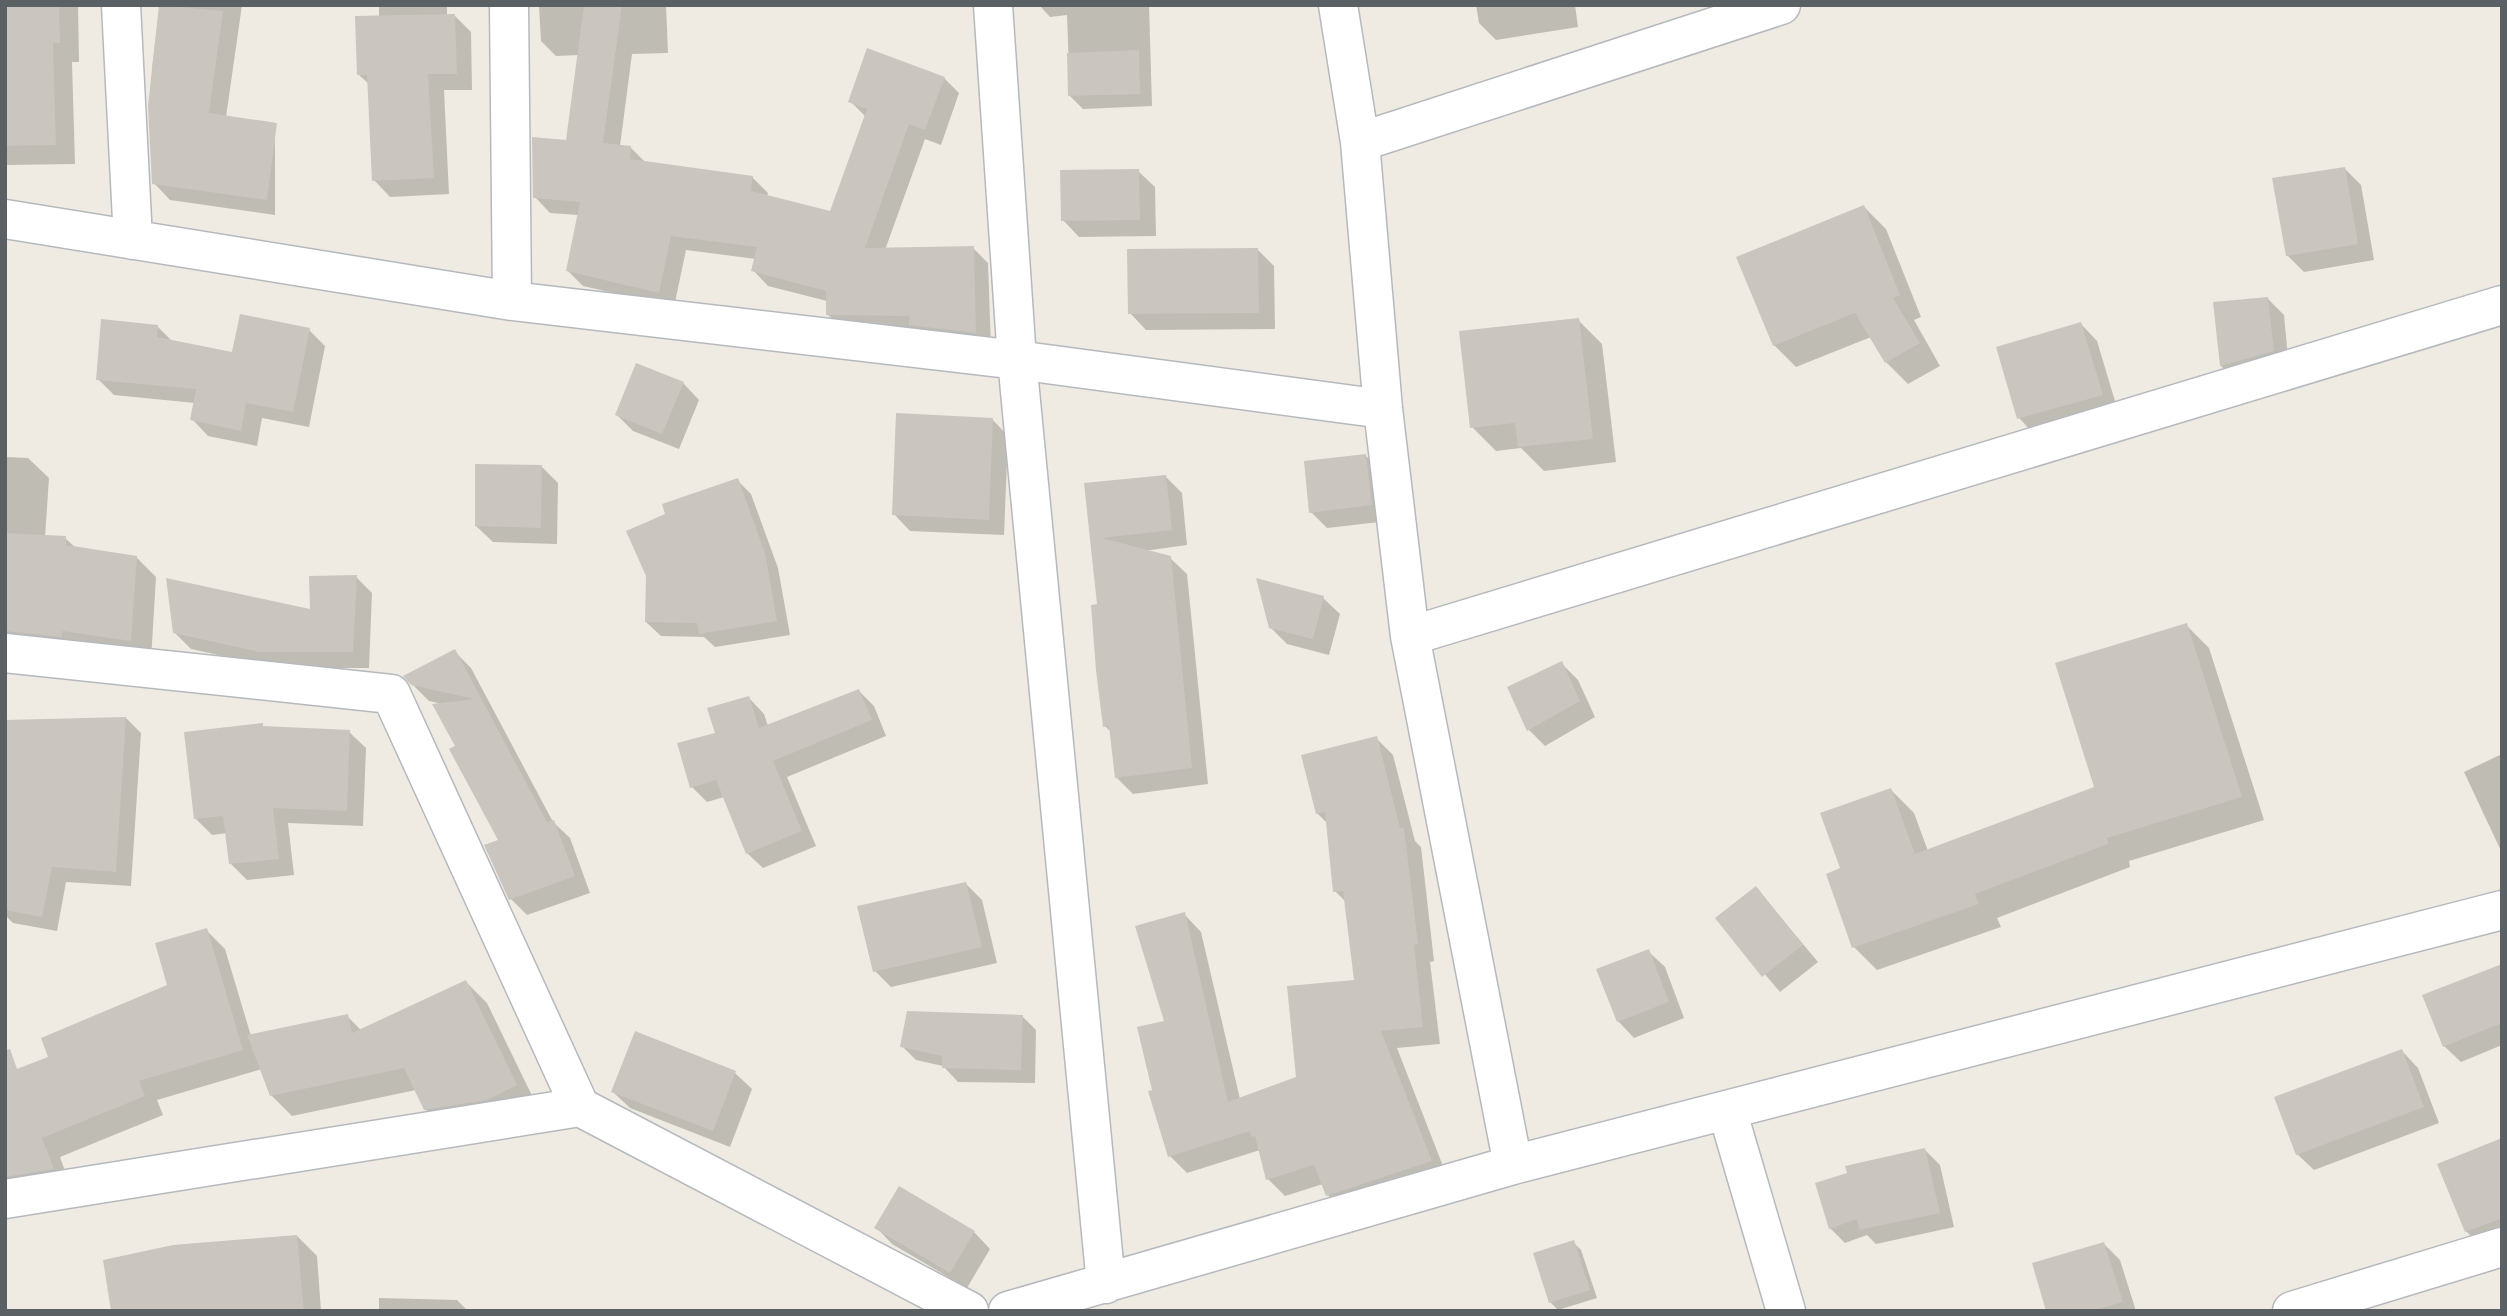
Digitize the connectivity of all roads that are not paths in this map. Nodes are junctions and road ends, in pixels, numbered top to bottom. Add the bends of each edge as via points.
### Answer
1 (121, 5) edge
2 (509, 5) edge
3 (993, 5) edge
4 (1338, 5) edge
5 (1782, 5) edge
6 (1360, 142) junction
7 (5, 219) edge
8 (132, 240) junction
9 (512, 301) junction
10 (2502, 305) edge
11 (1017, 360) junction
12 (1383, 409) junction
13 (1410, 636) junction
14 (5, 653) edge
15 (2502, 910) edge
16 (580, 1107) junction
17 (1727, 1110) junction
18 (1513, 1166) junction
19 (5, 1199) edge
20 (2502, 1247) edge
21 (1106, 1284) junction
22 (969, 1311) edge
23 (1008, 1311) edge
24 (1786, 1311) edge
25 (2292, 1311) edge

1 - 8 street
2 - 9 street
3 - 11 street
4 - 6 street
5 - 6 street
6 - 12 street
7 - 8 street
8 - 9 street
9 - 11 street
10 - 13 street
11 - 12 street
11 - 21 street
12 - 13 street
13 - 18 street
14 - 16 street via 391,694
15 - 17 street
16 - 19 street
16 - 22 street
17 - 18 street
17 - 24 street
18 - 21 street
20 - 25 street
21 - 23 street

